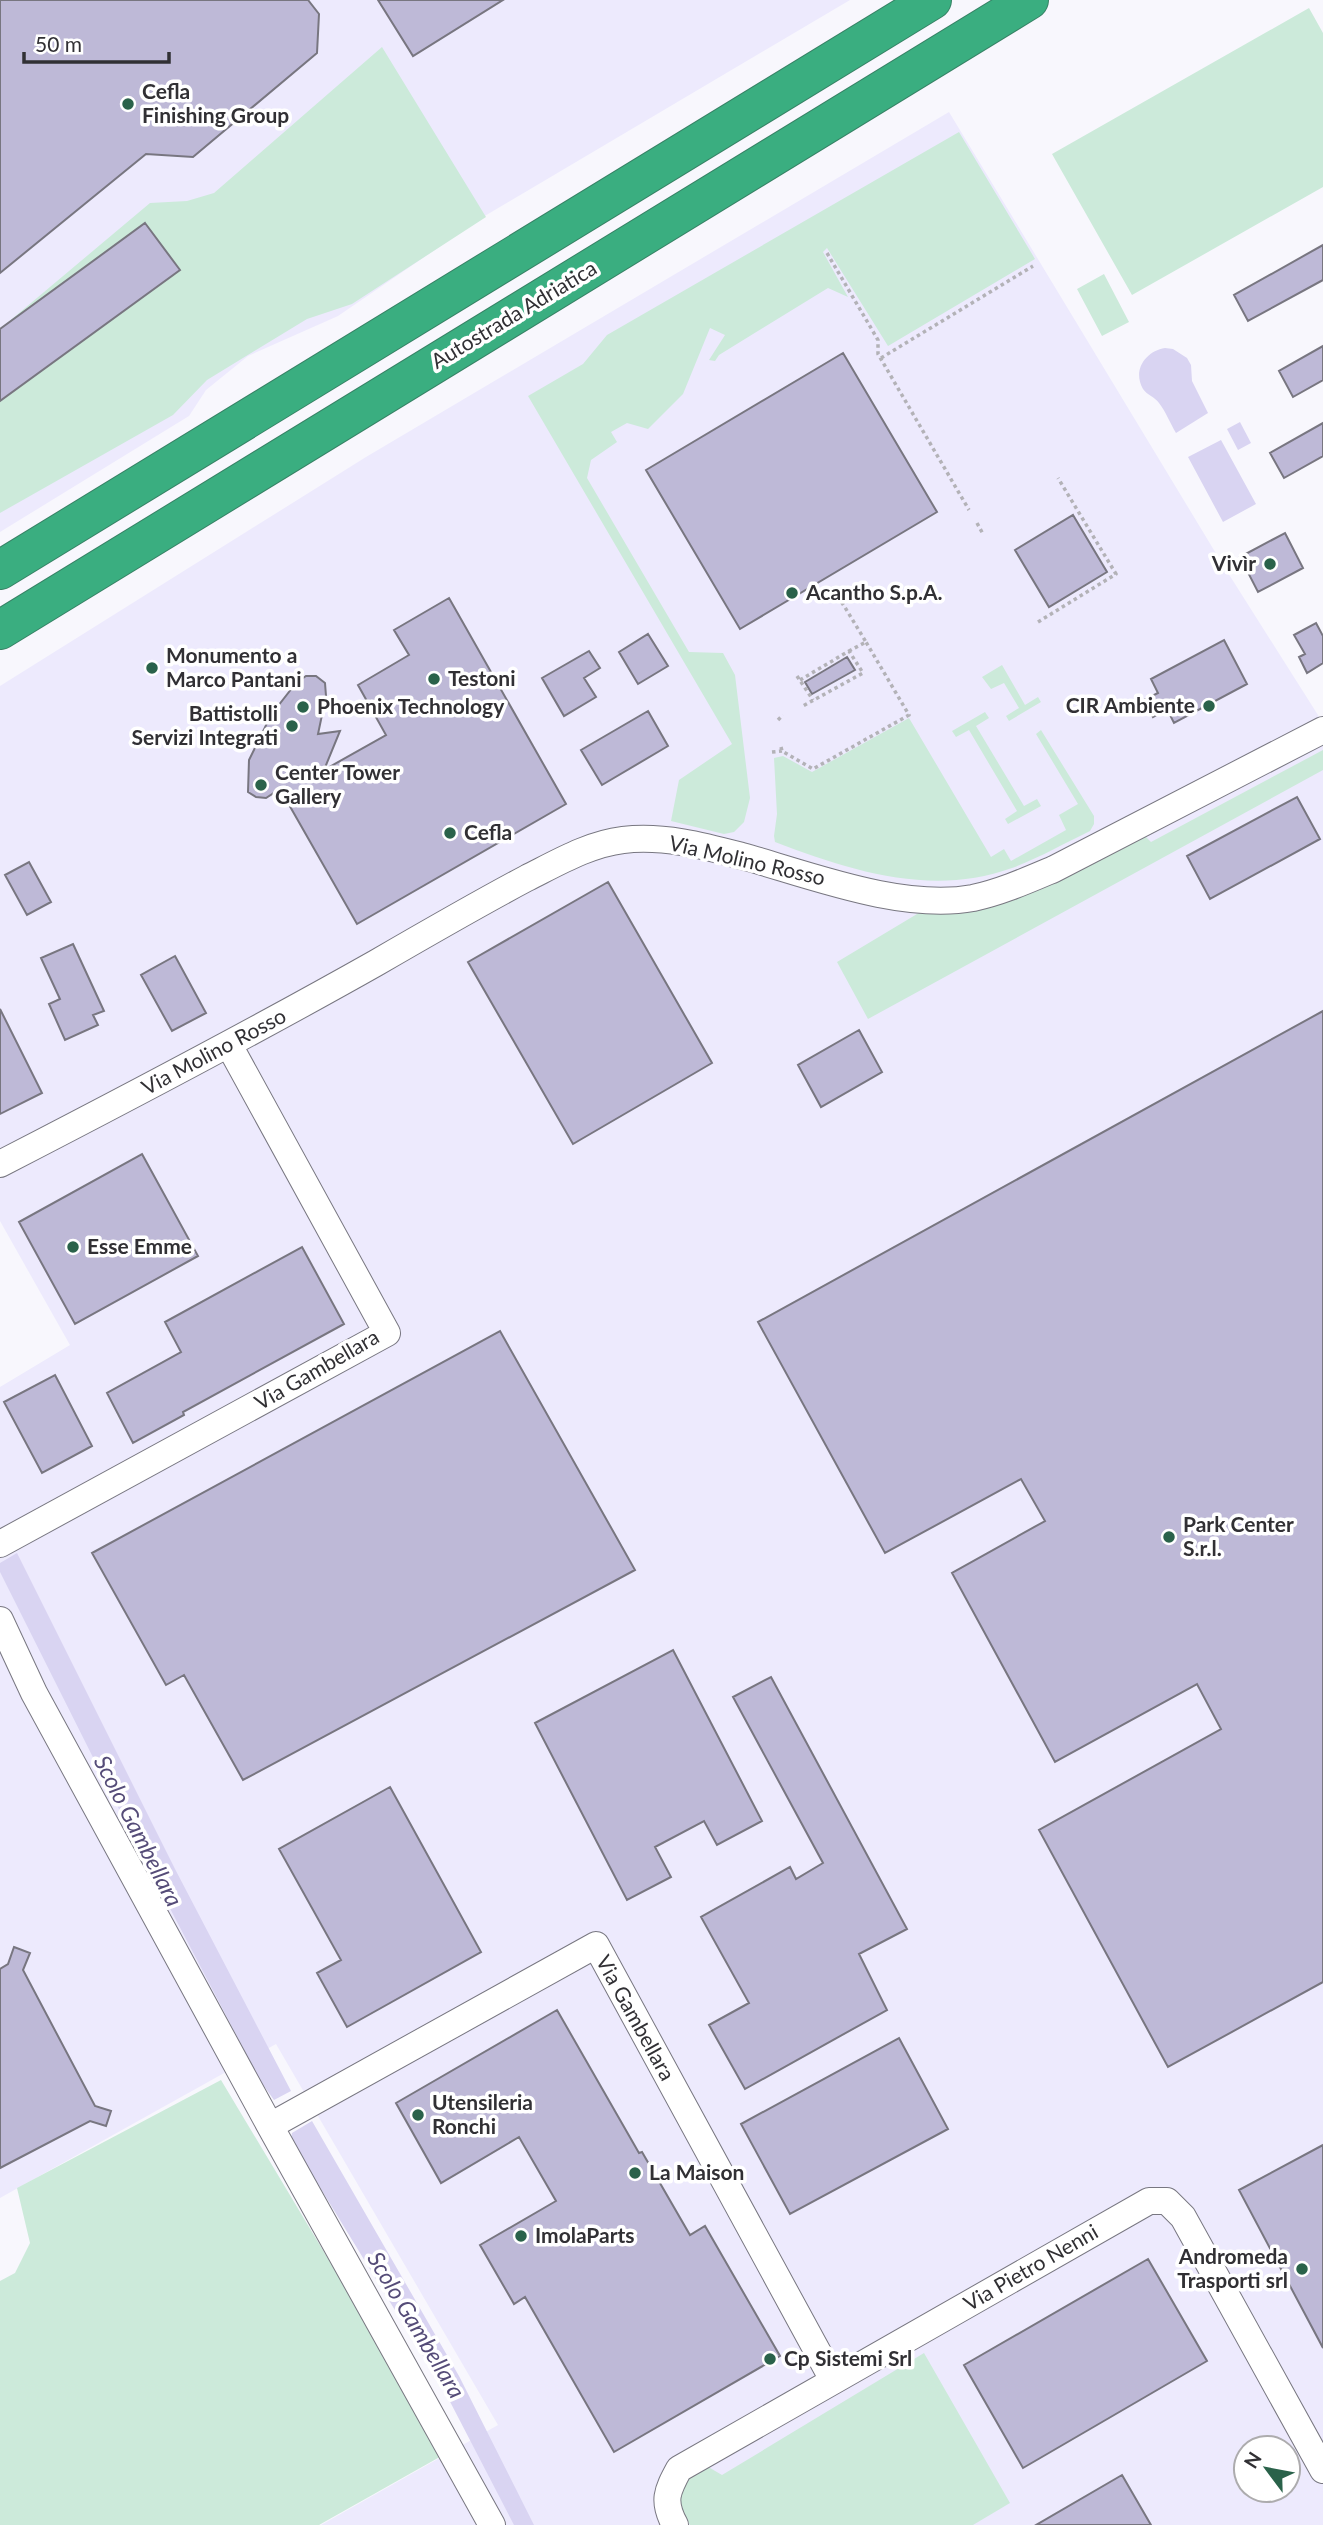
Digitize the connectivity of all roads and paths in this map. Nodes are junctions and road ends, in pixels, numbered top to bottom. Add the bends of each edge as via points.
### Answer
1 (932, 0) edge
2 (1029, 0) edge
3 (827, 253) dead end
4 (1033, 266) dead end
5 (881, 358) junction
6 (1058, 478) dead end
7 (969, 510) dead end
8 (977, 523) dead end
9 (983, 534) dead end
10 (0, 570) edge
11 (838, 596) dead end
12 (1038, 622) dead end
13 (0, 630) edge
14 (866, 642) junction
15 (849, 651) junction
16 (813, 700) junction
17 (801, 707) dead end
18 (783, 715) dead end
19 (778, 720) dead end
20 (1323, 730) edge
21 (772, 752) dead end
22 (229, 1045) junction
23 (0, 1164) edge
24 (0, 1544) edge
25 (0, 1620) edge
26 (270, 2126) junction
27 (833, 2380) junction
28 (1323, 2470) edge
29 (492, 2525) edge
30 (675, 2525) edge

1 - 10 highway
2 - 13 highway, Autostrada Adriatica
3 - 5 path via 878,340
4 - 5 path
5 - 7 path
6 - 12 path via 1116,574
8 - 9 path
11 - 14 path
14 - 15 path
14 - 21 path via 909,715 813,769 782,749
15 - 16 path via 863,673
15 - 16 path via 798,678
16 - 17 path
18 - 19 path
20 - 22 street, Via Molino Rosso via 1054,869 971,898 928,900 876,893 666,840 623,839 596,846 499,893
22 - 23 street, Via Molino Rosso
22 - 24 street, Via Gambellara via 387,1333
25 - 26 street via 34,1693
26 - 27 street, Via Gambellara via 596,1945
26 - 29 street
27 - 28 street, Via Pietro Nenni via 1149,2201 1167,2201 1183,2217
27 - 30 street, Via Pietro Nenni via 679,2469 667,2491

